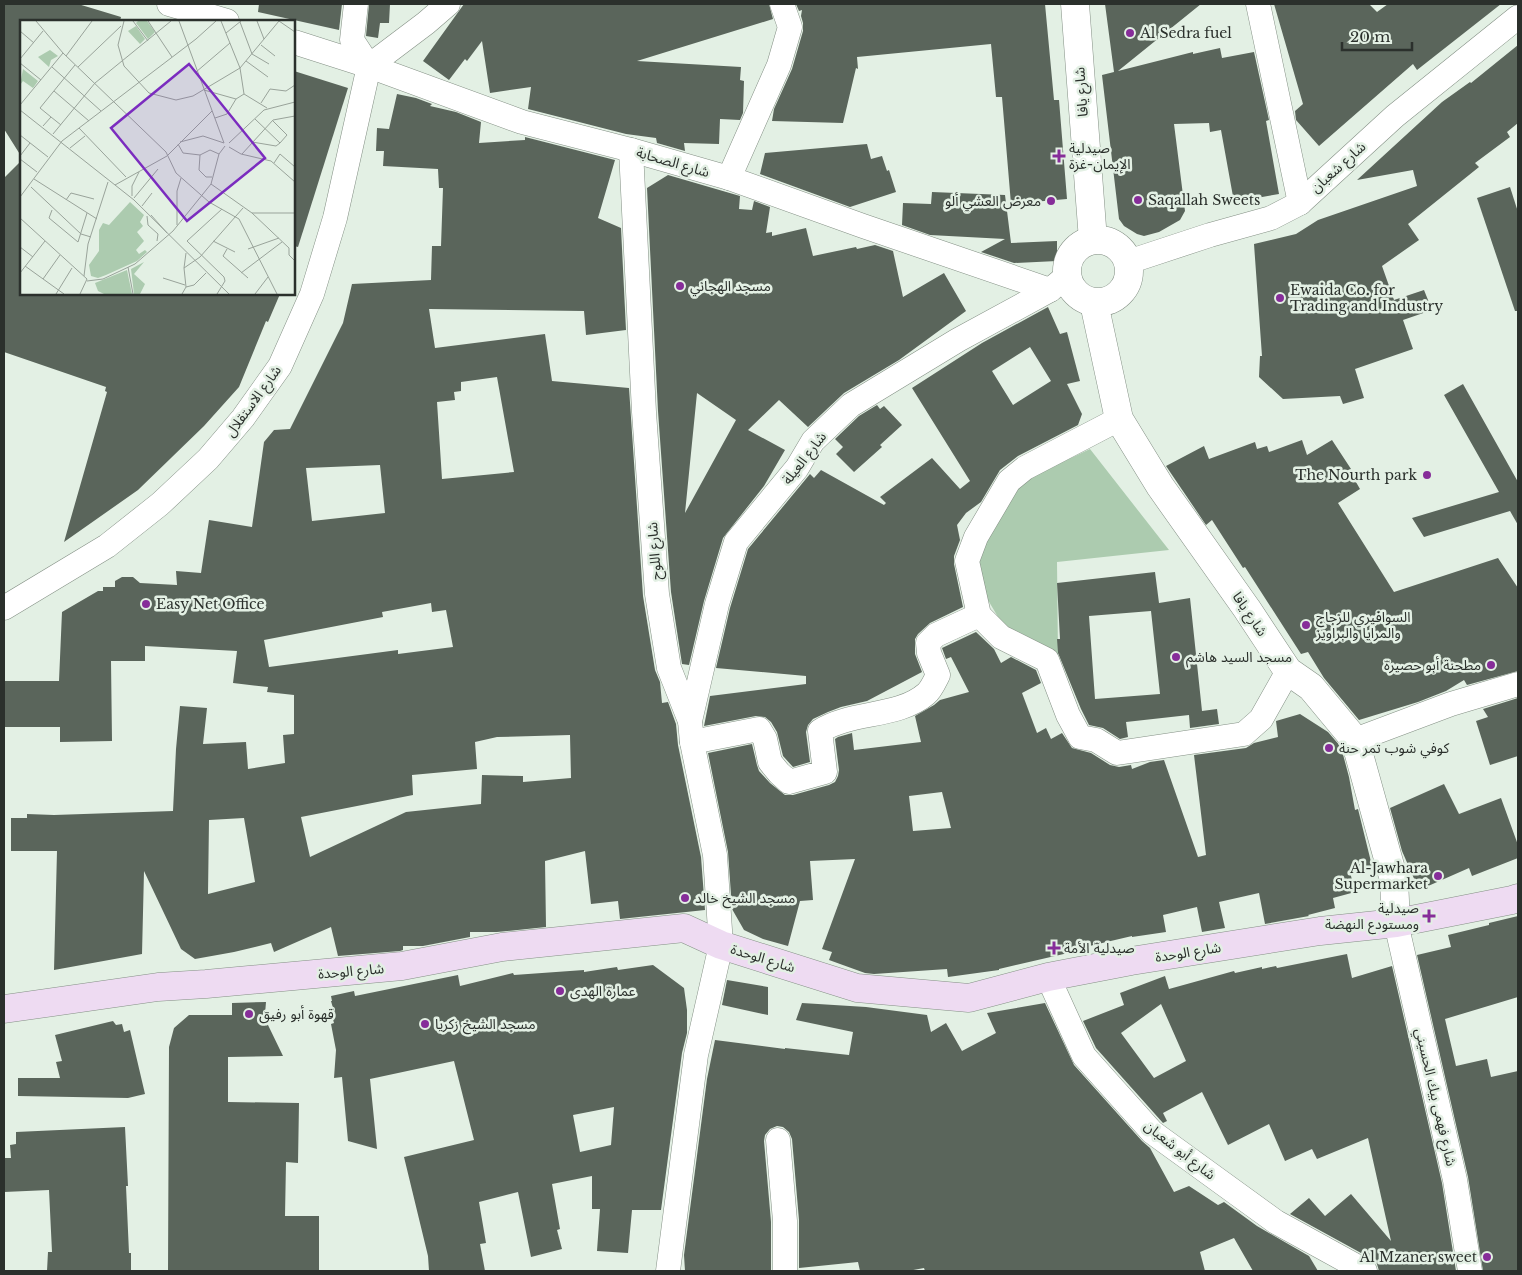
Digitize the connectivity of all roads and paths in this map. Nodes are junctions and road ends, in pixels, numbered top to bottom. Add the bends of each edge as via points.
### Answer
1 (169, 4) edge
2 (356, 4) edge
3 (448, 4) edge
4 (782, 4) edge
5 (1075, 4) edge
6 (1258, 4) edge
7 (1518, 17) edge
8 (224, 20) edge
9 (295, 42) edge
10 (369, 66) junction
11 (631, 150) junction
12 (729, 178) junction
13 (1300, 203) junction
14 (1093, 240) junction
15 (1128, 262) junction
16 (1058, 283) junction
17 (1094, 303) junction
18 (1119, 419) junction
19 (4, 608) edge
20 (979, 615) junction
21 (1288, 670) junction
22 (1518, 684) edge
23 (691, 731) junction
24 (1355, 740) junction
25 (1518, 898) edge
26 (1396, 923) junction
27 (721, 945) junction
28 (1048, 977) junction
29 (4, 1009) edge
30 (778, 1140) dead end
31 (668, 1271) edge
32 (785, 1271) edge
33 (1364, 1271) edge
34 (1470, 1271) edge

1 - 8 street
2 - 10 street via 352,40
3 - 10 street
4 - 12 street via 790,27 779,66
5 - 14 street, شارع يافا
6 - 13 street
7 - 13 street, شارع شعبان via 1395,116
9 - 10 street, شارع الصحابة
10 - 11 street, شارع الصحابة via 522,122
10 - 19 street, شارع الاستقلال via 330,237 312,294 280,366 243,418 208,459 160,504 107,546
11 - 12 street, شارع الصحابة
11 - 23 street, شارع اللوح via 657,594 669,668
12 - 16 street, شارع الصحابة via 1007,274
13 - 15 street, شارع شعبان via 1271,218
14 - 15 street via 1110,242 1118,247
14 - 16 street via 1082,244 1073,253
15 - 17 street via 1127,283 1122,292 1104,302
16 - 17 street via 1070,285 1076,294
16 - 23 street, شارع العيلة via 850,405 813,441 797,468 736,542 718,604
17 - 18 street, شارع يافا
18 - 20 street via 1025,468 1009,481 976,537 967,561
18 - 21 street, شارع يافا via 1160,486
20 - 21 street via 1001,637 1047,660 1068,715 1080,736 1096,740 1117,753 1244,734 1261,719
20 - 23 street via 936,635 928,643 938,675 927,694 907,706 832,724 820,731 825,772 790,782 770,762 765,739 759,729
21 - 24 street, شارع يافا via 1311,686
22 - 24 street via 1451,704
23 - 27 street, شارع اللوح via 715,855
24 - 26 street, شارع يافا via 1394,880
25 - 26 main road, شارع الوحدة
26 - 28 main road, شارع الوحدة via 1320,931
26 - 34 street, شارع فهمى بيك الحسيني via 1455,1180
27 - 28 main road, شارع الوحدة via 857,988 970,998
27 - 29 main road, شارع الوحدة via 684,928 502,947 402,966 158,987
27 - 31 street, شارع اللوح via 696,1056
28 - 33 street, شارع أبو شعبان via 1084,1056 1152,1132 1276,1222
30 - 32 street via 785,1221

